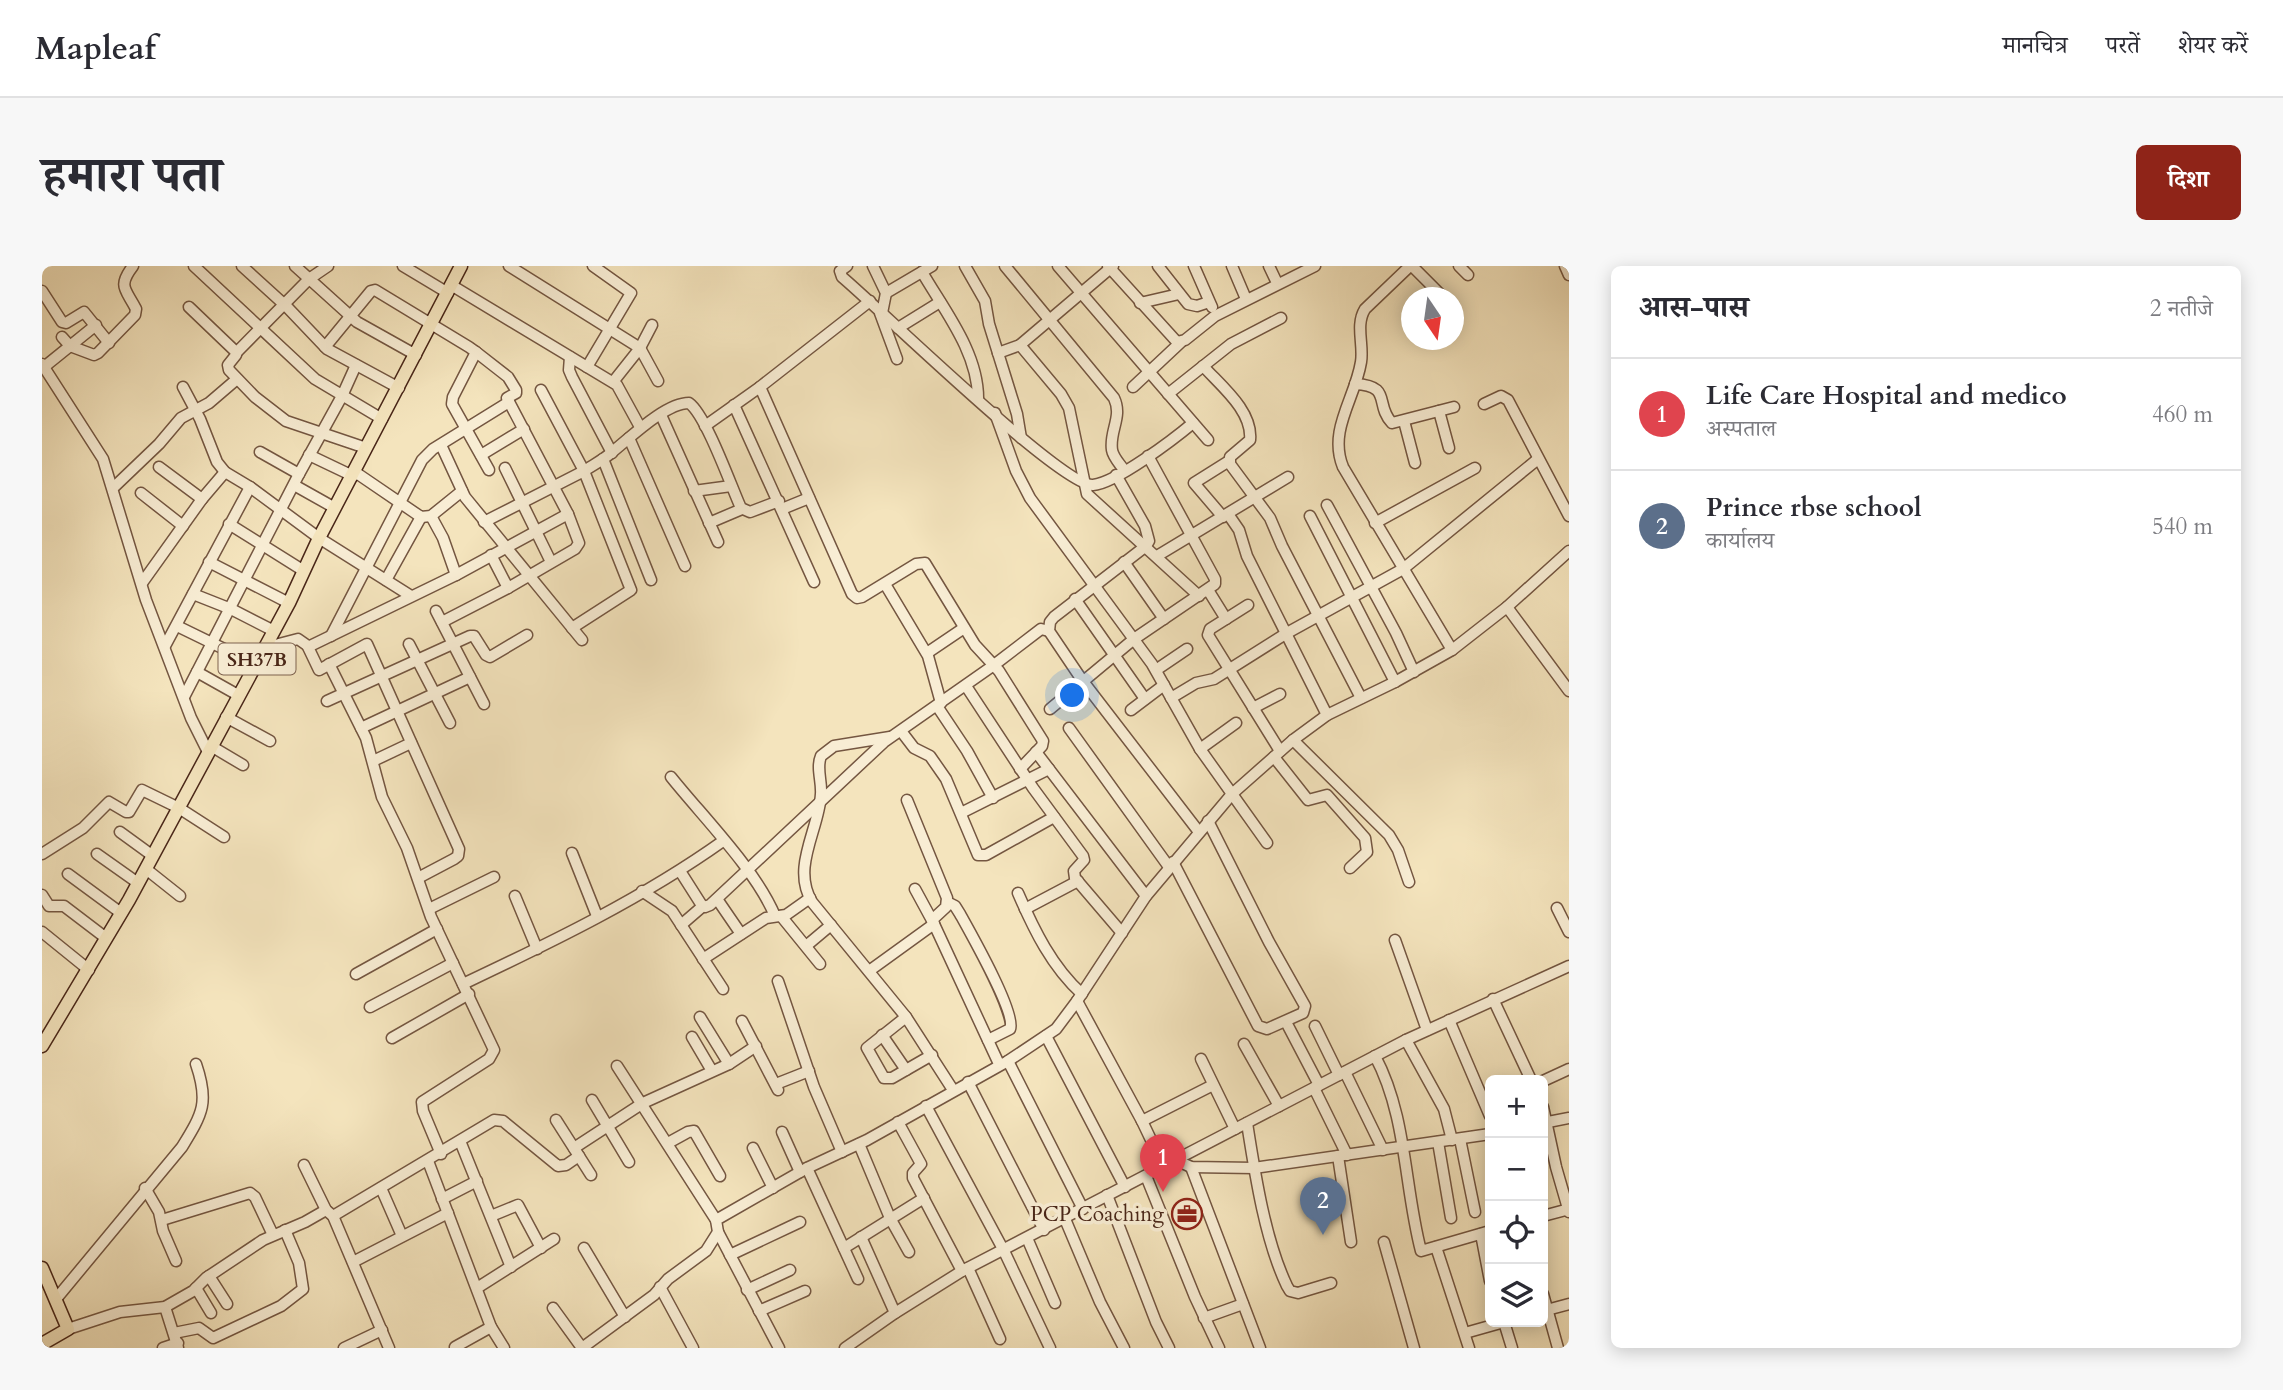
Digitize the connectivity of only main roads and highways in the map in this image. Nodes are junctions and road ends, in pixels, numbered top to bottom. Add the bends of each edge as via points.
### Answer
1 (461, 266) edge
2 (42, 1046) edge
3 (42, 1268) edge
4 (42, 1344) edge

1 - 2 main road, SH37B via 274,631 146,869
3 - 4 main road via 68,1329

